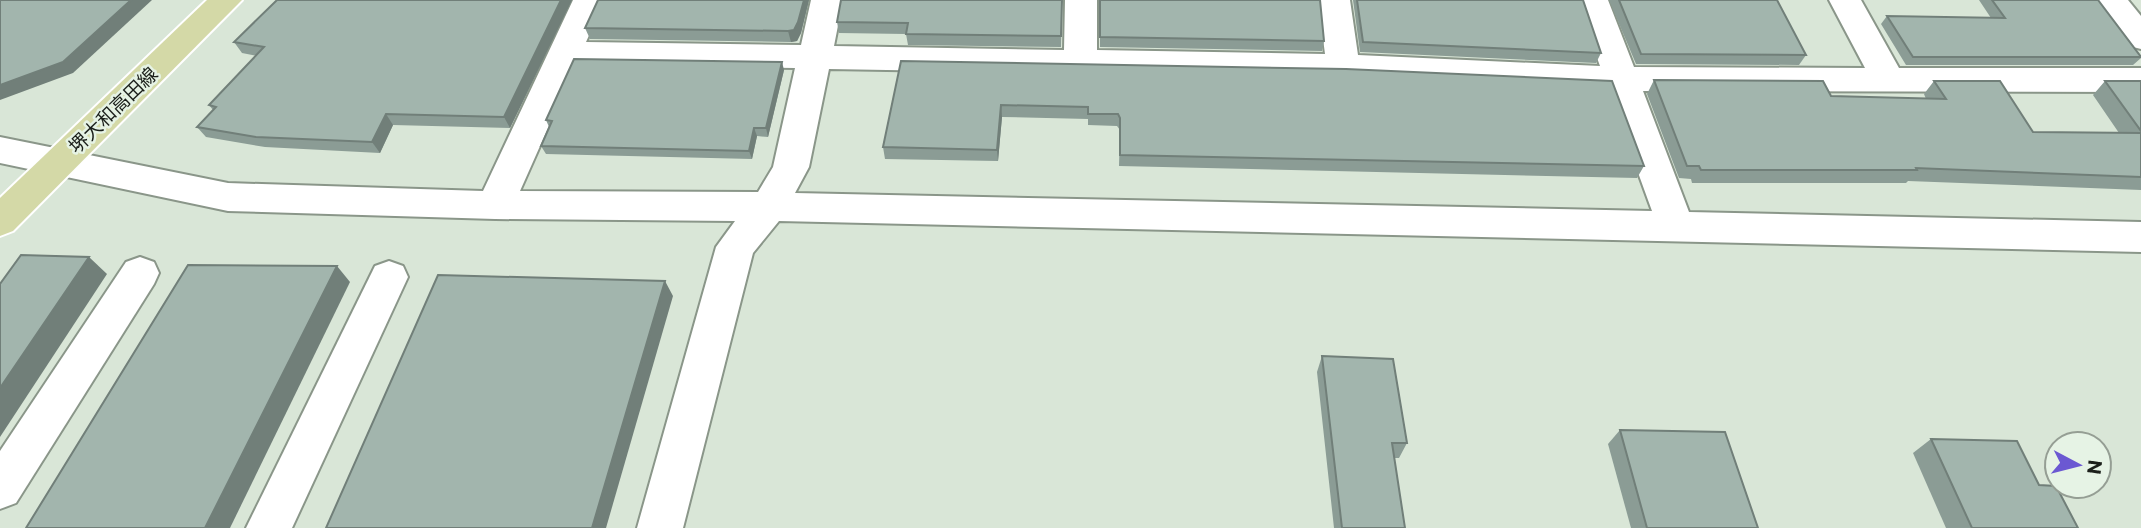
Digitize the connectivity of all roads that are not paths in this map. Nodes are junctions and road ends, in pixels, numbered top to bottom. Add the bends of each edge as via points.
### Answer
1 (226, 0) edge
2 (589, 0) edge
3 (827, 0) edge
4 (1081, 0) edge
5 (1334, 0) edge
6 (1592, 0) edge
7 (1845, 0) edge
8 (2111, 0) edge
9 (2141, 38) edge
10 (565, 53) junction
11 (814, 59) junction
12 (1080, 60) junction
13 (1343, 66) junction
14 (1888, 78) junction
15 (1622, 79) junction
16 (2141, 80) edge
17 (0, 150) edge
18 (59, 162) junction
19 (495, 205) junction
20 (769, 207) junction
21 (0, 220) edge
22 (1676, 227) junction
23 (2141, 237) edge
24 (140, 273) dead end
25 (389, 277) dead end
26 (0, 489) edge
27 (269, 528) edge
28 (660, 528) edge

1 - 18 main road, 堺大和高田線
2 - 10 street
3 - 11 street
4 - 12 street
5 - 13 street
6 - 15 street
7 - 14 street
8 - 9 street
10 - 11 street
10 - 19 street
11 - 12 street
11 - 20 street via 791,167
12 - 13 street
13 - 15 street
14 - 15 street
14 - 16 street
15 - 22 street
17 - 18 street
18 - 19 street via 228,197
18 - 21 main road, 堺大和高田線
19 - 20 street
20 - 22 street
20 - 28 street via 735,247
22 - 23 street
24 - 26 street
25 - 27 street

